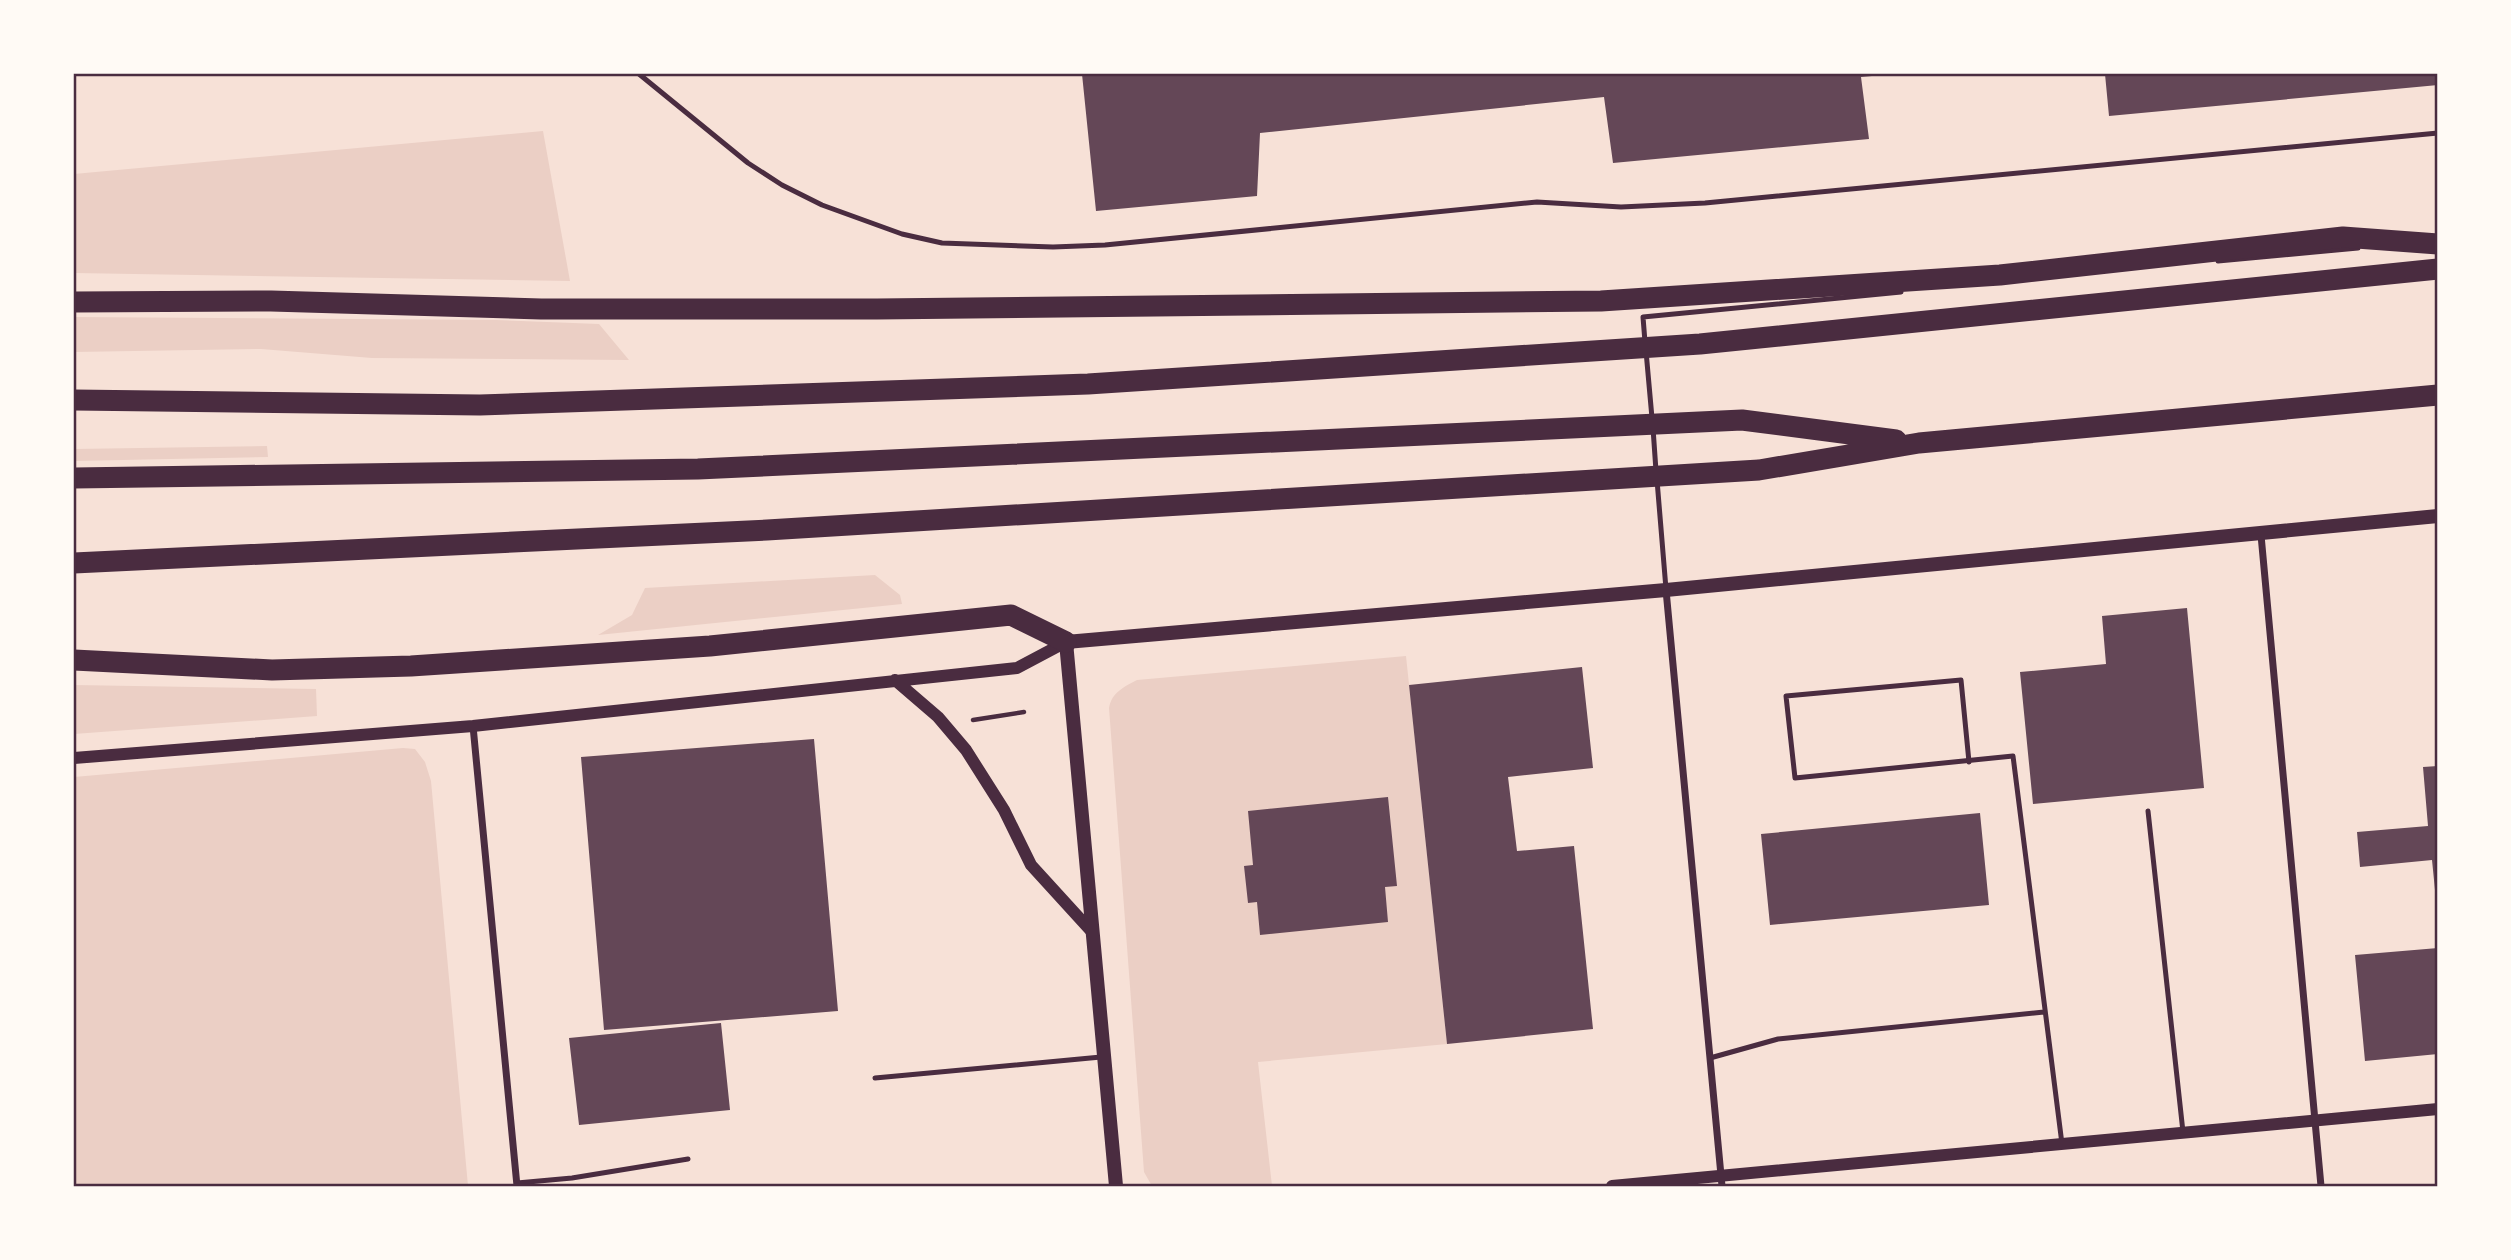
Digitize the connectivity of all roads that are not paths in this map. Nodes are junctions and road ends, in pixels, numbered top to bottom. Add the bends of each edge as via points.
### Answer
1 (639, 74) edge
2 (2438, 133) edge
3 (2438, 242) edge
4 (2215, 262) dead end
5 (2438, 269) edge
6 (2075, 275) dead end
7 (1964, 286) dead end
8 (1908, 291) dead end
9 (74, 302) edge
10 (2438, 395) edge
11 (74, 400) edge
12 (1919, 443) junction
13 (74, 478) edge
14 (2438, 516) edge
15 (2261, 535) junction
16 (74, 564) edge
17 (1666, 590) junction
18 (1066, 642) junction
19 (74, 660) edge
20 (895, 680) junction
21 (473, 726) junction
22 (74, 758) edge
23 (1969, 762) junction
24 (2148, 811) dead end
25 (1093, 933) junction
26 (2045, 1012) junction
27 (1104, 1056) junction
28 (1710, 1058) junction
29 (874, 1078) dead end
30 (2438, 1109) edge
31 (2316, 1120) junction
32 (2183, 1132) junction
33 (2062, 1144) junction
34 (688, 1159) dead end
35 (1722, 1181) edge
36 (517, 1185) edge
37 (1116, 1186) edge
38 (1612, 1186) edge
39 (2321, 1186) edge

1 - 2 lane via 748,163 822,205 942,243 1028,247 1105,245 1537,202 1621,207 1705,204
3 - 4 lane
3 - 9 highway via 2343,237 2000,275 1601,301 877,309
5 - 11 highway via 1686,345 1088,384 480,405
6 - 7 lane
8 - 17 lane via 1643,317
10 - 12 highway
12 - 13 highway via 1742,420 698,469
12 - 16 highway via 1759,470 767,530
14 - 15 main road
15 - 17 main road
15 - 31 street
17 - 18 main road
17 - 28 street
18 - 19 highway via 1011,615 710,646 411,666 272,670
18 - 20 street via 1017,668
18 - 25 main road
20 - 21 street
20 - 25 street via 938,717 965,750 1004,810 1031,864
21 - 22 street
21 - 36 street
23 - 23 lane via 1795,778 1786,696 1961,680
23 - 26 lane via 2013,756
24 - 32 lane
25 - 27 main road
26 - 28 lane via 1778,1039
26 - 33 lane
27 - 29 lane
27 - 37 main road
28 - 35 street
30 - 31 street
31 - 32 street
31 - 39 street
32 - 33 street
33 - 35 street
34 - 36 lane
35 - 38 street

